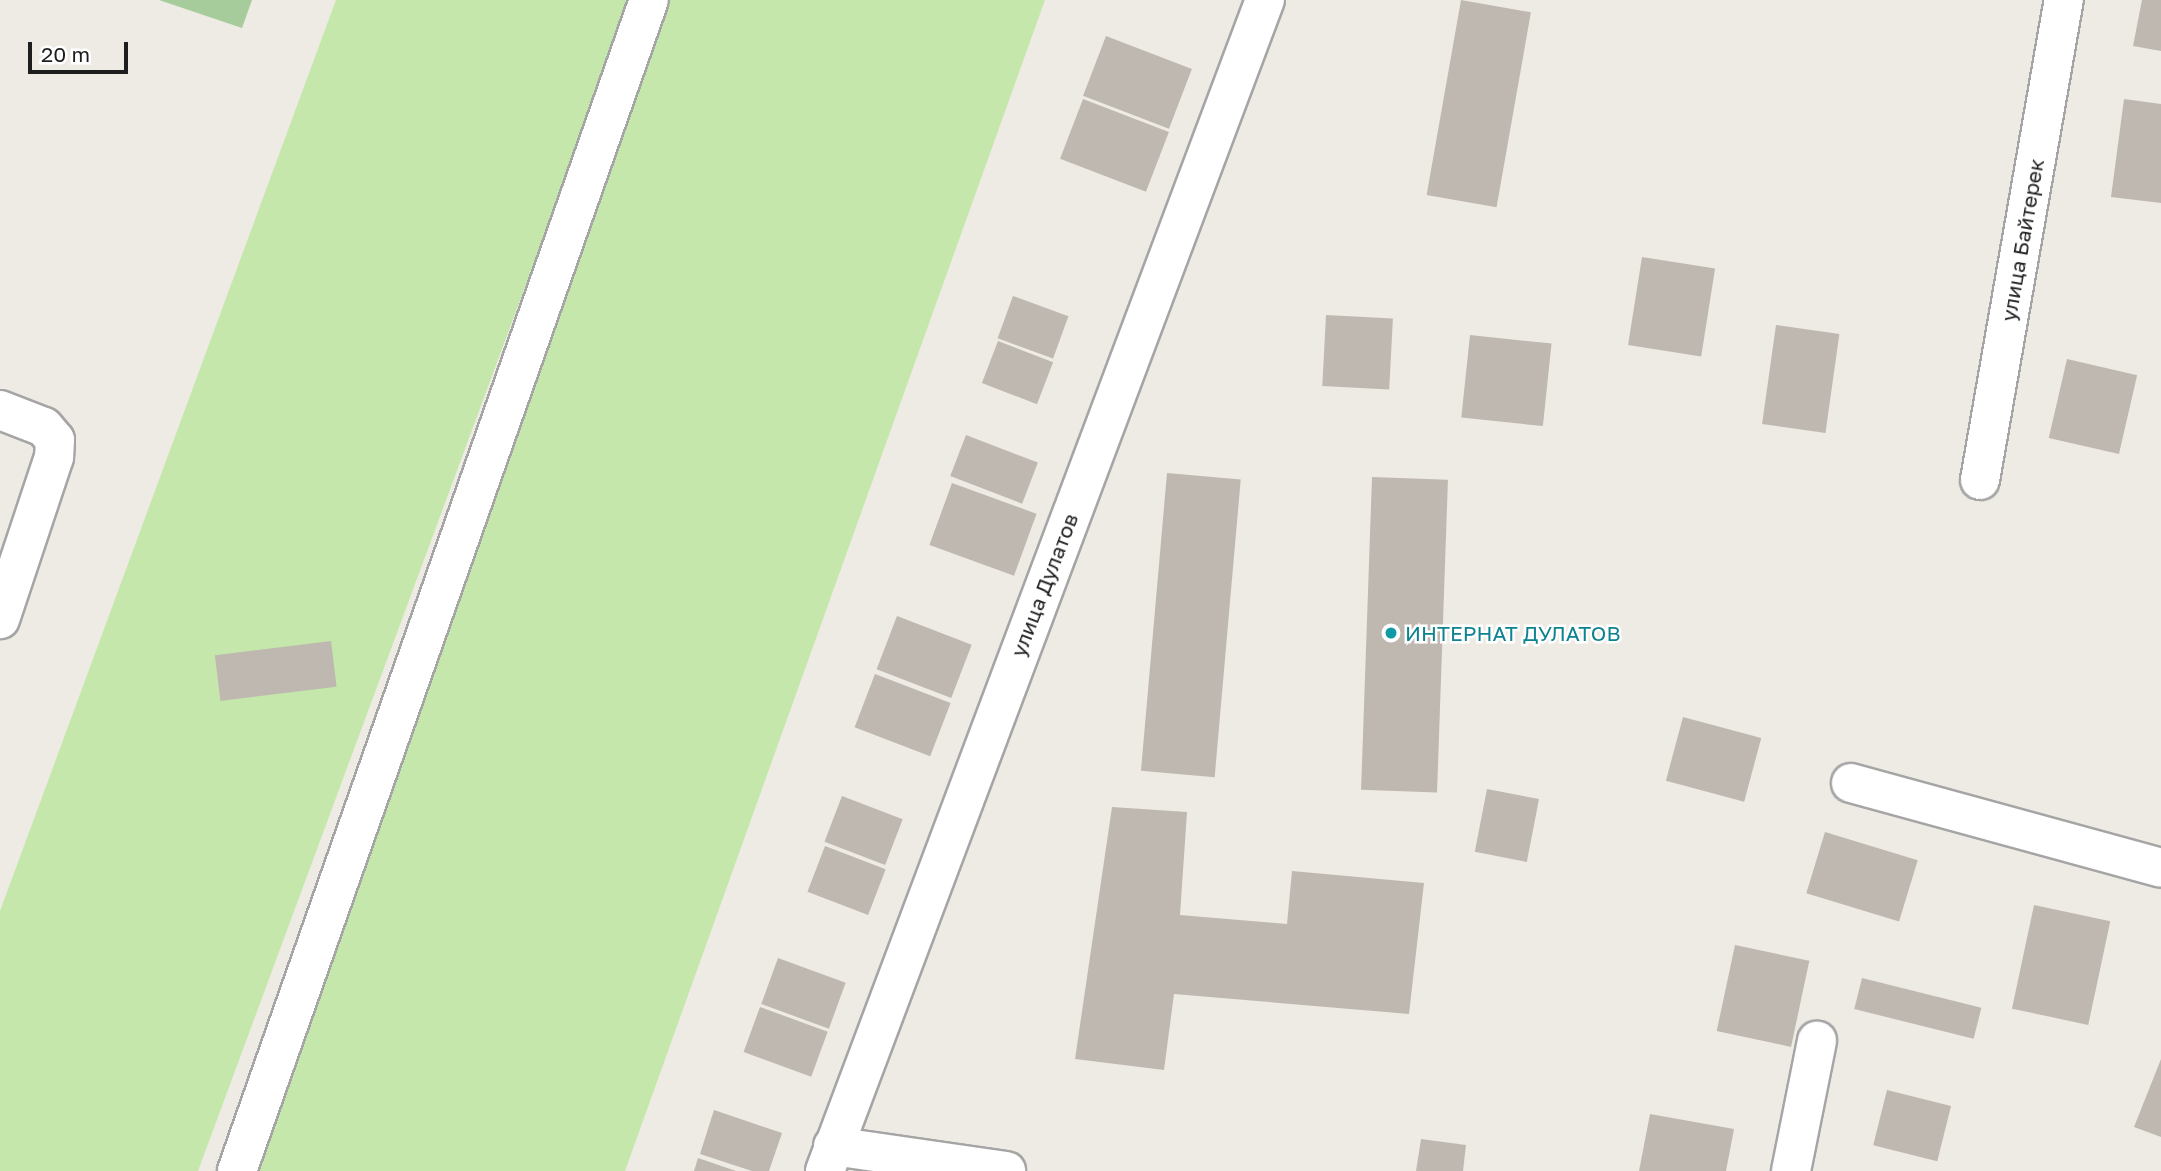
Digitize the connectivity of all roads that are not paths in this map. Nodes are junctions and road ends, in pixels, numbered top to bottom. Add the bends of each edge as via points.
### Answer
1 (649, 0) edge
2 (1265, 0) edge
3 (2064, 0) edge
4 (0, 410) edge
5 (1980, 480) dead end
6 (10, 559) edge
7 (0, 619) edge
8 (1851, 783) dead end
9 (2161, 868) edge
10 (1817, 1041) dead end
11 (829, 1159) edge
12 (237, 1171) edge
13 (1006, 1171) edge
14 (1791, 1171) edge

1 - 12 street
2 - 11 street, улица Дулатов
3 - 5 street, улица Байтерек
4 - 6 street via 44,427 55,440 54,457
6 - 7 street
8 - 9 street
10 - 14 street
11 - 13 street

